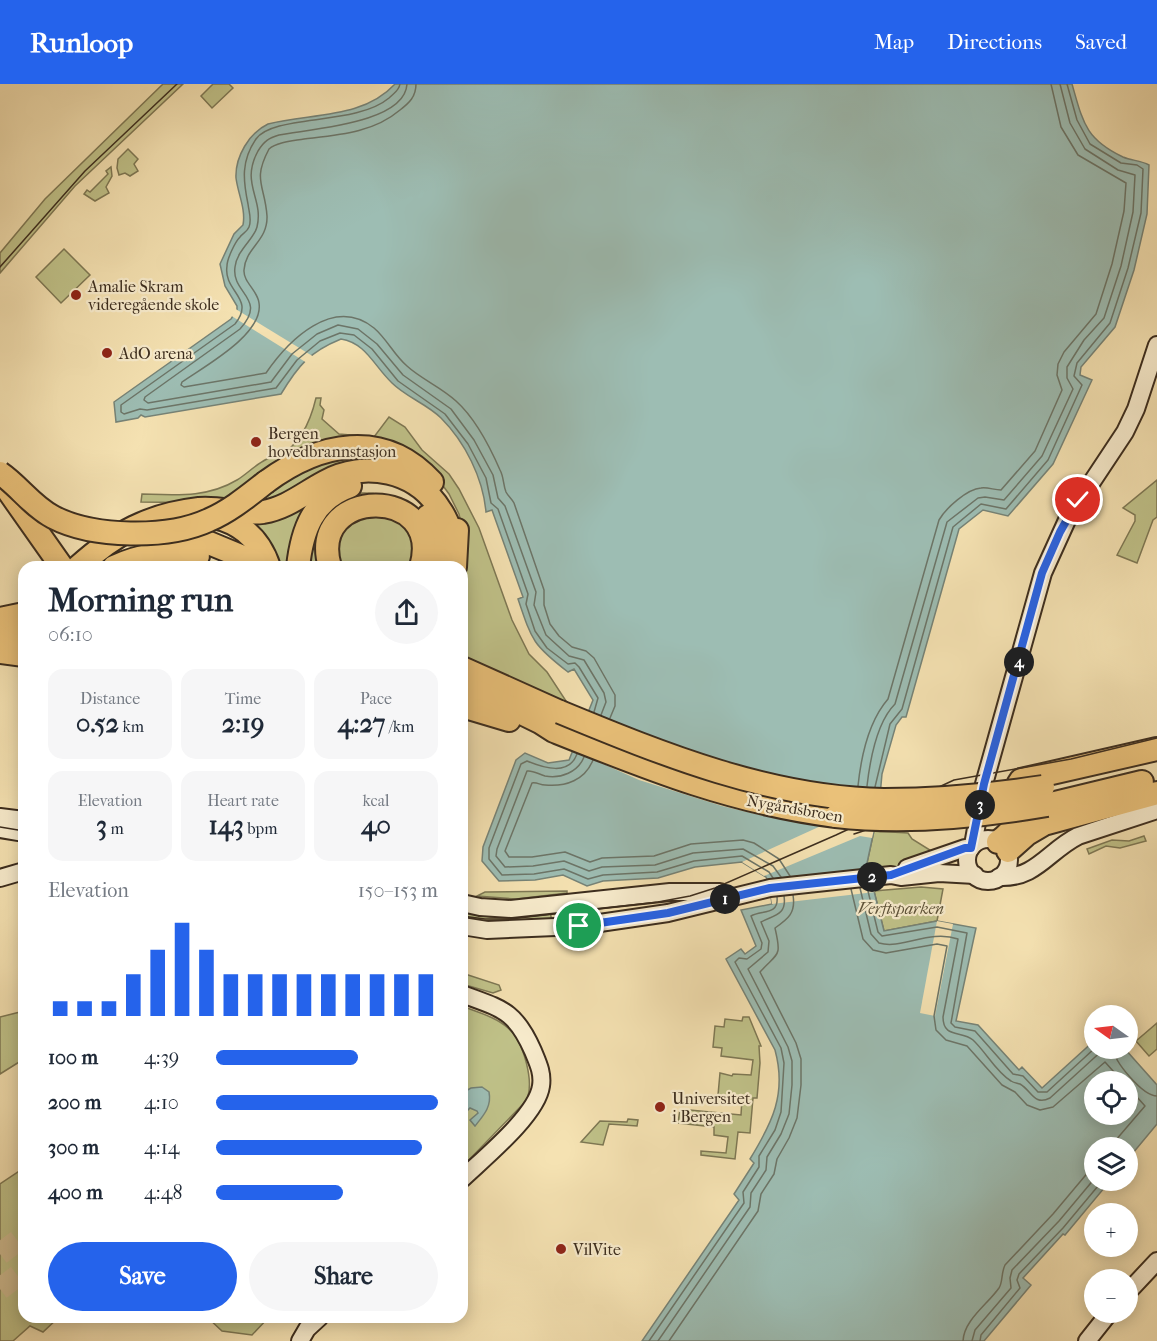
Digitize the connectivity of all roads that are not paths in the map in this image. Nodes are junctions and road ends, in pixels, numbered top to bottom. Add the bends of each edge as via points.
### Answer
1 (1157, 345) edge
2 (0, 473) edge
3 (0, 479) edge
4 (0, 501) edge
5 (189, 512) junction
6 (147, 534) junction
7 (456, 544) junction
8 (46, 561) edge
9 (47, 561) edge
10 (85, 561) edge
11 (132, 561) edge
12 (213, 561) edge
13 (253, 561) edge
14 (266, 561) edge
15 (299, 561) edge
16 (330, 561) edge
17 (422, 561) edge
18 (437, 561) edge
19 (455, 561) edge
20 (17, 618) edge
21 (0, 640) edge
22 (0, 652) edge
23 (18, 654) edge
24 (468, 671) edge
25 (468, 687) edge
26 (468, 693) edge
27 (498, 703) junction
28 (468, 708) edge
29 (557, 721) junction
30 (1157, 749) edge
31 (1157, 760) edge
32 (1157, 778) edge
33 (1157, 793) edge
34 (1044, 805) junction
35 (980, 807) junction
36 (1157, 810) edge
37 (1019, 811) junction
38 (0, 817) edge
39 (18, 818) edge
40 (0, 829) edge
41 (18, 832) edge
42 (972, 847) junction
43 (1002, 848) junction
44 (1049, 855) junction
45 (891, 875) junction
46 (975, 875) junction
47 (999, 878) junction
48 (762, 890) junction
49 (468, 905) edge
50 (468, 927) edge
51 (468, 996) edge
52 (468, 1173) edge
53 (1157, 1261) edge
54 (1138, 1281) edge
55 (314, 1323) edge
56 (1101, 1323) edge
57 (300, 1341) edge
58 (1087, 1341) edge

1 - 35 main road via 1125,432 1068,518 1042,573
2 - 6 highway, bridge via 41,510 67,523 96,531
3 - 9 highway
4 - 8 highway
5 - 7 highway via 270,510 335,477 356,471 380,471 401,476 427,492 441,509
5 - 10 highway via 136,525
5 - 14 highway via 223,519 243,529 259,544
6 - 7 highway, bridge via 208,521 289,466 321,451 356,447 388,452 418,468 440,492 453,515
6 - 13 highway via 209,543
7 - 19 highway
11 - 12 highway via 170,553
15 - 18 highway via 303,535 317,508 341,490 369,483 397,490 421,506 436,534
16 - 17 highway via 329,542 336,525 349,512 372,504 393,507 413,522 423,545
20 - 21 highway
22 - 23 highway
24 - 29 highway
25 - 27 highway
26 - 27 highway
27 - 29 highway via 540,722
28 - 29 highway via 537,729
29 - 34 highway, Nygårdsbroen, bridge via 771,786 882,800
30 - 37 highway via 1024,779 1017,787
31 - 34 highway
32 - 34 highway
33 - 34 highway
34 - 37 highway via 1029,819
34 - 43 highway via 1027,834
35 - 42 main road
35 - 43 main road
36 - 44 main road via 1078,836
37 - 43 highway
38 - 39 main road
40 - 41 main road
42 - 43 main road via 983,840
42 - 45 main road
42 - 46 main road via 967,860
43 - 44 main road via 1031,860
43 - 47 main road via 1007,869
44 - 47 main road via 1027,873
45 - 46 main road
45 - 48 main road
46 - 47 main road via 988,881
48 - 49 main road via 670,892 511,909
48 - 50 main road via 668,913 579,926 487,930
51 - 52 main road via 502,1009 519,1023 540,1066 542,1084 532,1108
53 - 54 main road
55 - 57 main road
56 - 58 main road

